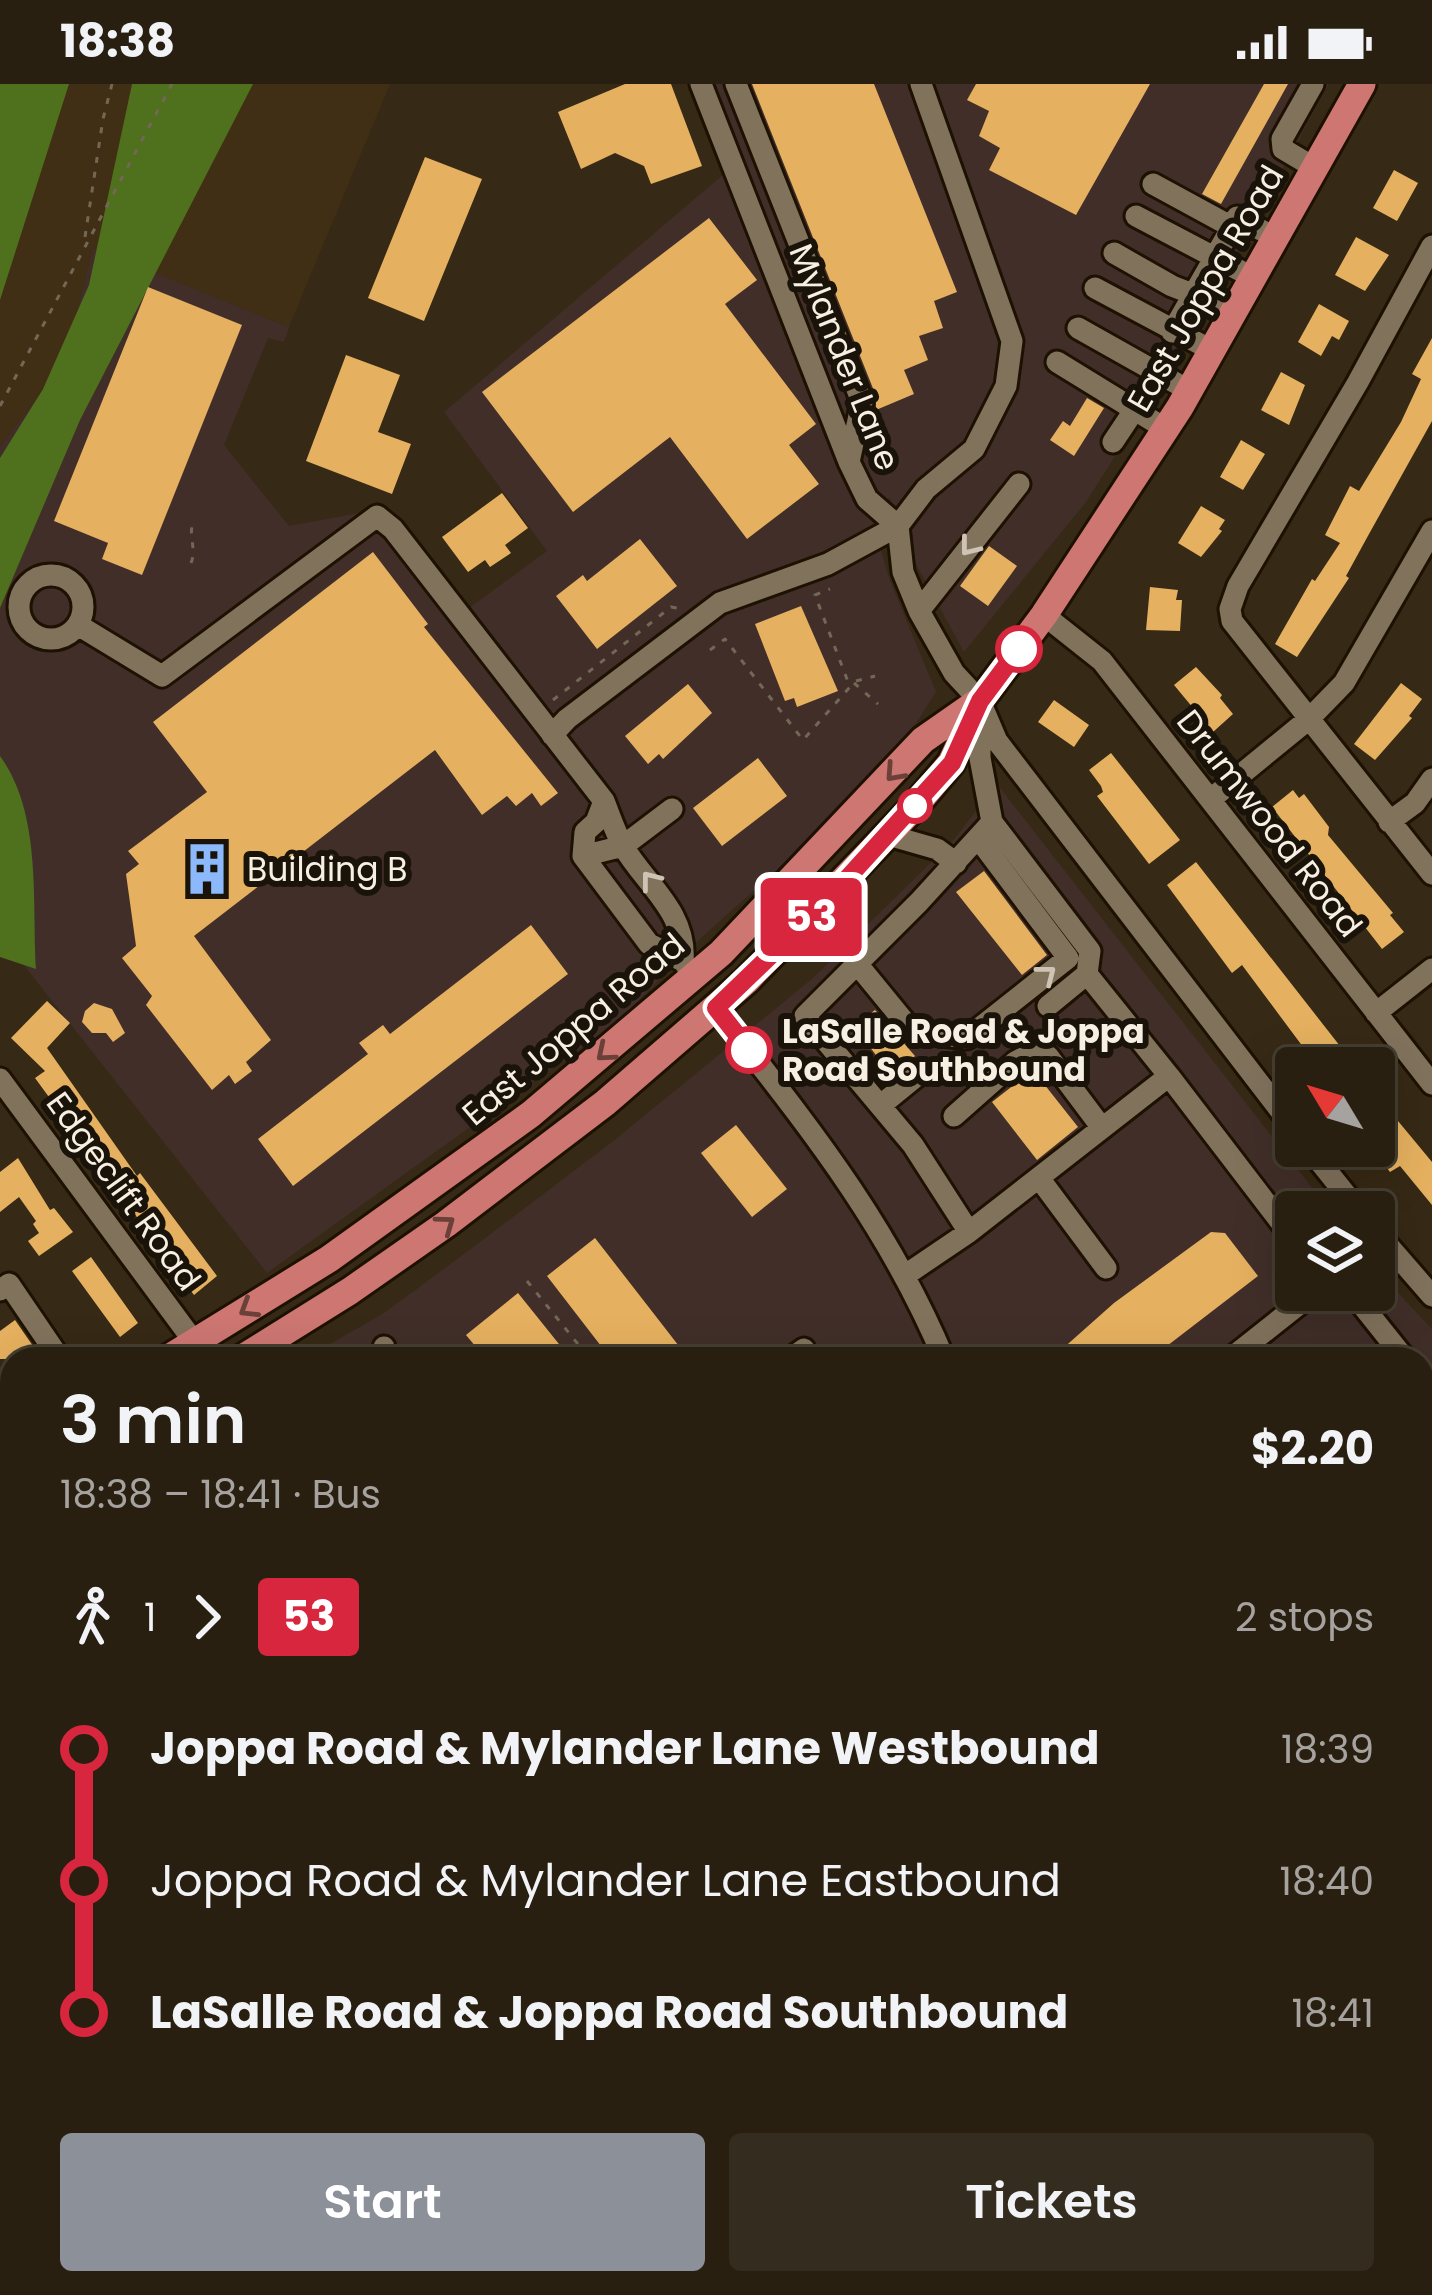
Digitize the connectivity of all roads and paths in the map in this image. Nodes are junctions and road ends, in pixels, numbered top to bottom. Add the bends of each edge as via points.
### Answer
1 (112, 84) edge
2 (172, 84) edge
3 (701, 84) edge
4 (736, 84) edge
5 (921, 84) edge
6 (1312, 84) edge
7 (1353, 87) edge
8 (1316, 167) junction
9 (1153, 184) dead end
10 (1136, 216) dead end
11 (1234, 216) junction
12 (1276, 238) junction
13 (83, 245) junction
14 (1432, 245) edge
15 (1114, 253) dead end
16 (1214, 258) junction
17 (1254, 278) junction
18 (1095, 288) dead end
19 (1195, 292) junction
20 (1235, 311) junction
21 (1078, 328) dead end
22 (1172, 332) junction
23 (1213, 351) junction
24 (1057, 362) dead end
25 (1190, 391) junction
26 (0, 406) edge
27 (1135, 409) junction
28 (1166, 429) junction
29 (1113, 442) dead end
30 (849, 462) junction
31 (1019, 484) dead end
32 (194, 522) dead end
33 (898, 526) junction
34 (1432, 531) edge
35 (191, 563) dead end
36 (830, 589) dead end
37 (690, 609) dead end
38 (920, 611) junction
39 (1044, 615) junction
40 (78, 625) dead end
41 (710, 650) dead end
42 (874, 676) dead end
43 (852, 685) junction
44 (980, 701) junction
45 (878, 704) dead end
46 (561, 711) dead end
47 (1310, 718) junction
48 (552, 735) junction
49 (1432, 778) edge
50 (1210, 800) junction
51 (604, 801) junction
52 (672, 809) dead end
53 (1390, 822) junction
54 (985, 830) junction
55 (888, 835) junction
56 (623, 846) junction
57 (583, 856) junction
58 (956, 863) junction
59 (1432, 874) edge
60 (858, 965) junction
61 (689, 969) junction
62 (1432, 969) edge
63 (1087, 974) junction
64 (1048, 1006) dead end
65 (716, 1008) junction
66 (1376, 1013) junction
67 (919, 1074) dead end
68 (1169, 1076) junction
69 (0, 1079) edge
70 (1432, 1084) edge
71 (1275, 1104) edge
72 (881, 1105) junction
73 (954, 1115) dead end
74 (1102, 1128) junction
75 (1324, 1167) edge
76 (1039, 1178) junction
77 (1343, 1191) edge
78 (1275, 1215) edge
79 (969, 1232) junction
80 (1395, 1253) edge
81 (329, 1259) junction
82 (1106, 1268) dead end
83 (907, 1274) junction
84 (527, 1281) dead end
85 (0, 1290) edge
86 (350, 1291) junction
87 (1432, 1296) edge
88 (1291, 1311) edge
89 (1367, 1311) edge
90 (195, 1343) junction
91 (52, 1347) edge
92 (188, 1347) edge
93 (272, 1347) edge
94 (580, 1347) edge
95 (939, 1347) edge
96 (1245, 1347) edge
97 (1395, 1347) edge

1 - 13 path
2 - 13 path
3 - 30 street, Mylander Lane
4 - 30 street via 862,402
5 - 33 street via 1012,341 1006,386 974,449 926,489
6 - 8 street via 1282,139 1283,149
7 - 8 main road, East Joppa Road
8 - 12 main road, East Joppa Road
9 - 11 street
10 - 16 street
11 - 12 street
11 - 16 street
12 - 17 main road, East Joppa Road
13 - 26 path
14 - 47 street via 1230,609
15 - 19 street
16 - 17 street
16 - 19 street
17 - 20 main road, East Joppa Road
18 - 22 street
19 - 20 street
19 - 22 street
20 - 23 main road, East Joppa Road
21 - 25 street
22 - 23 street
23 - 25 main road, East Joppa Road
24 - 27 street
25 - 28 main road, East Joppa Road
27 - 28 street
27 - 29 street
28 - 39 main road, East Joppa Road
30 - 33 street, Mylander Lane via 867,499
31 -> 38 street
32 - 35 path
33 - 38 street via 903,572
33 - 48 street via 828,564 720,603
34 - 47 street via 1353,671
36 - 43 path via 815,595
37 - 46 path via 671,607 552,699
38 - 44 street via 954,673
39 - 44 main road, East Joppa Road
39 - 50 street, Drumwood Road via 1102,661
40 - 48 street via 162,676 376,516
41 - 43 path via 724,636 803,740
42 - 43 path
43 - 45 path
44 - 54 street
44 - 55 main road, East Joppa Road via 952,763
44 -> 61 main road, East Joppa Road via 923,740 817,856
44 - 71 street via 997,741
47 - 50 street
47 - 53 street
48 - 51 street
49 - 53 street
50 - 66 street, Drumwood Road
51 - 56 street
51 - 57 street via 585,832
52 - 56 street
53 - 59 street
54 - 58 street
60 -> 54 street via 912,1031 967,1038 1068,958
54 - 63 street via 1090,951
55 - 58 street
55 - 65 main road, East Joppa Road
56 - 57 street
61 -> 56 street via 670,910
57 - 61 street via 649,944
58 - 60 street
60 - 72 street via 806,1016
61 - 65 main road
61 -> 81 main road, East Joppa Road via 531,1114
62 - 66 street
63 - 64 street
63 - 68 street
65 - 83 street via 841,1171
86 -> 65 main road, East Joppa Road via 538,1156
66 - 70 street, Drumwood Road
67 - 72 street
68 - 74 street
68 - 78 street
69 - 90 street, Edgeclift Road
72 - 79 street
73 - 74 street via 1034,1052 1048,1056
74 - 76 street
75 - 77 street
76 - 79 street
76 - 82 street
79 - 83 street
80 - 87 street
81 - 86 main road
81 -> 90 main road, East Joppa Road
83 - 95 street
84 - 94 path
85 - 91 street via 9,1284
86 - 93 main road, East Joppa Road
88 - 96 street
89 - 97 street
90 - 92 main road, East Joppa Road

